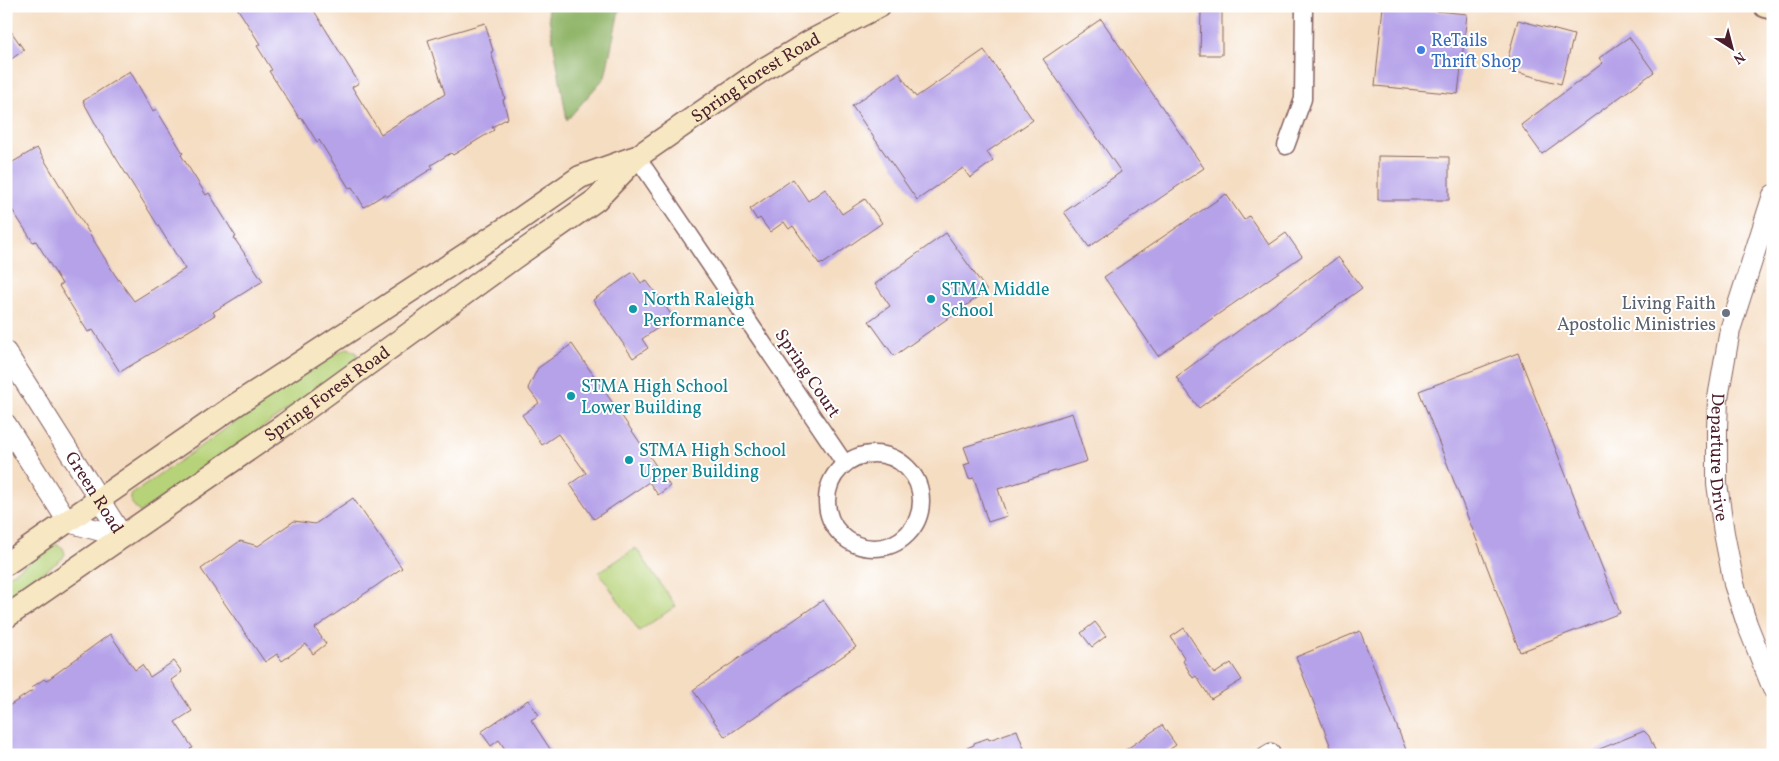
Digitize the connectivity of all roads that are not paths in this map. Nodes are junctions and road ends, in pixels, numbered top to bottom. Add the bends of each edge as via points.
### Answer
1 (879, 6) edge
2 (1304, 6) edge
3 (1765, 6) edge
4 (1773, 8) edge
5 (1286, 146) dead end
6 (637, 157) junction
7 (1773, 195) edge
8 (6, 352) edge
9 (6, 424) edge
10 (845, 464) junction
11 (98, 499) junction
12 (68, 522) junction
13 (123, 537) junction
14 (6, 564) edge
15 (6, 617) edge
16 (1773, 689) edge

1 - 6 main road, Spring Forest Road via 810,41 761,71
2 - 5 street via 1303,99
3 - 4 main road
6 - 10 street, Spring Court
6 - 11 main road, Spring Forest Road via 580,177
6 - 13 main road, Spring Forest Road via 596,200
7 - 16 street, Departure Drive via 1730,330 1718,398 1717,430 1717,484 1732,575
8 - 11 street, Green Road
9 - 12 street
10 - 10 street via 834,476 828,491 831,522 840,535 868,549 884,548 899,542 911,532 919,518 922,503 914,474 889,456 858,456
11 - 12 main road, Spring Forest Road
11 - 13 street, Green Road
12 - 13 street, Green Road
12 - 14 main road, Spring Forest Road
13 - 15 main road, Spring Forest Road

